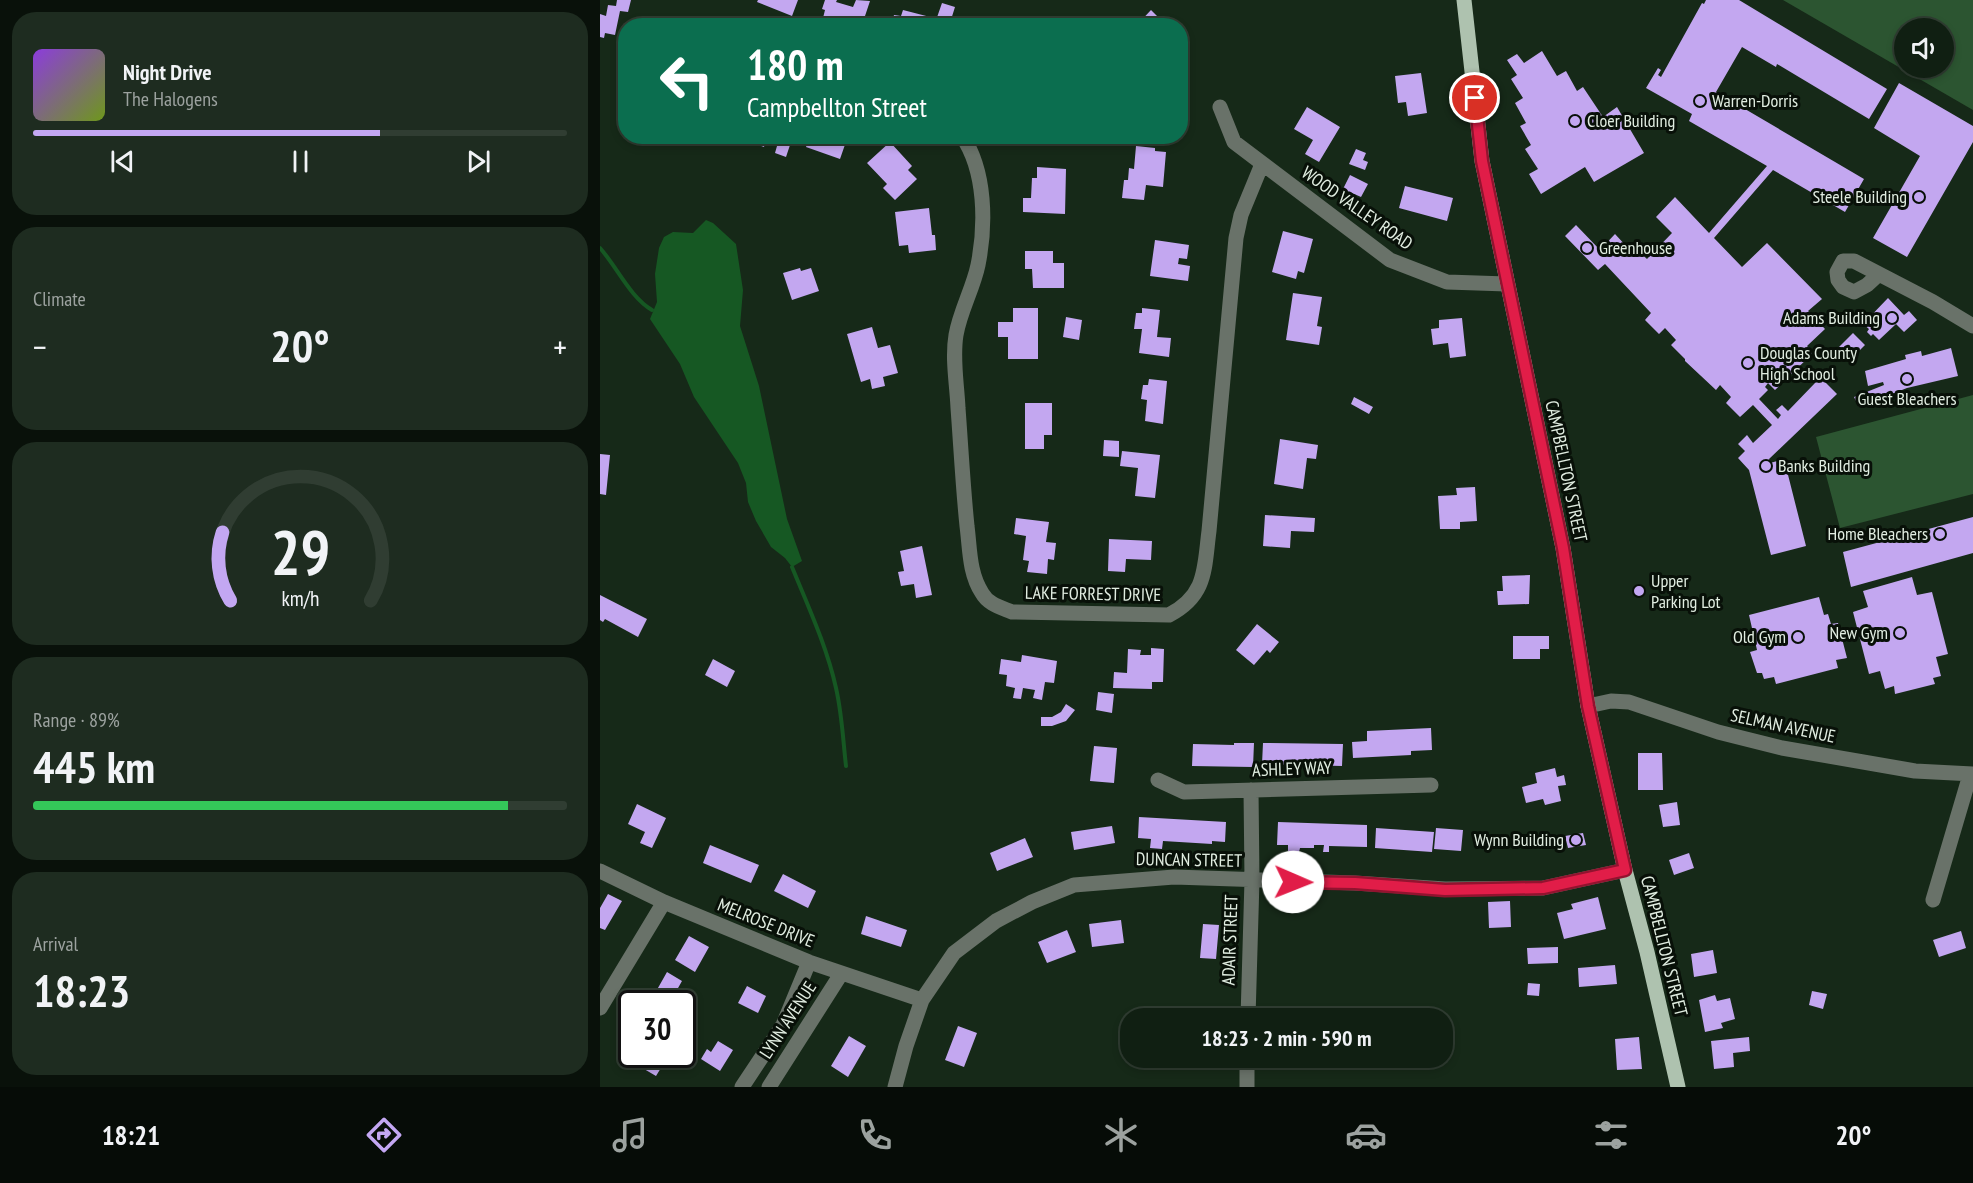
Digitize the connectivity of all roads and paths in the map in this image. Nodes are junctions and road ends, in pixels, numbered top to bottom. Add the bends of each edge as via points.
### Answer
1 (1464, 0) edge
2 (1220, 106) dead end
3 (968, 144) edge
4 (1262, 164) junction
5 (1879, 274) dead end
6 (1507, 284) junction
7 (1973, 326) edge
8 (1588, 706) junction
9 (1971, 775) edge
10 (1158, 780) dead end
11 (1431, 785) dead end
12 (1251, 790) junction
13 (1625, 870) junction
14 (600, 871) edge
15 (1252, 880) junction
16 (1933, 900) dead end
17 (664, 902) junction
18 (809, 962) junction
19 (841, 974) junction
20 (922, 1000) junction
21 (600, 1008) edge
22 (1248, 1008) edge
23 (1247, 1068) edge
24 (742, 1087) edge
25 (769, 1087) edge
26 (895, 1087) edge
27 (1247, 1087) edge
28 (1678, 1087) edge

1 - 6 main road, CAMPBELLTON STREET via 1482,161
2 - 4 street, WOOD VALLEY ROAD via 1234,142
3 - 4 street, LAKE FORREST DRIVE via 982,200 978,265 956,336 968,536 972,571 982,594 993,605 1012,612 1169,615 1185,606 1199,589 1209,531 1236,238
4 - 6 street, WOOD VALLEY ROAD via 1390,260 1447,282
5 - 7 street
6 - 8 main road, CAMPBELLTON STREET via 1563,548
8 - 9 street, SELMAN AVENUE via 1629,702 1718,732 1782,748 1915,771
8 - 13 main road, CAMPBELLTON STREET
9 - 16 street
10 - 12 street, ASHLEY WAY via 1184,792
11 - 12 street, ASHLEY WAY
12 - 15 street, ADAIR STREET
13 - 15 street, DUNCAN STREET via 1543,888 1445,890
13 - 28 main road, CAMPBELLTON STREET
14 - 17 street, MELROSE DRIVE
15 - 20 street, DUNCAN STREET via 1174,877 1074,885 996,921 954,953
15 - 22 street, ADAIR STREET
17 - 18 street, MELROSE DRIVE
17 - 21 street
18 - 19 street, MELROSE DRIVE
18 - 24 street via 783,1025
19 - 20 street, MELROSE DRIVE
19 - 25 street, LYNN AVENUE
20 - 26 street, DUNCAN STREET
23 - 27 street

